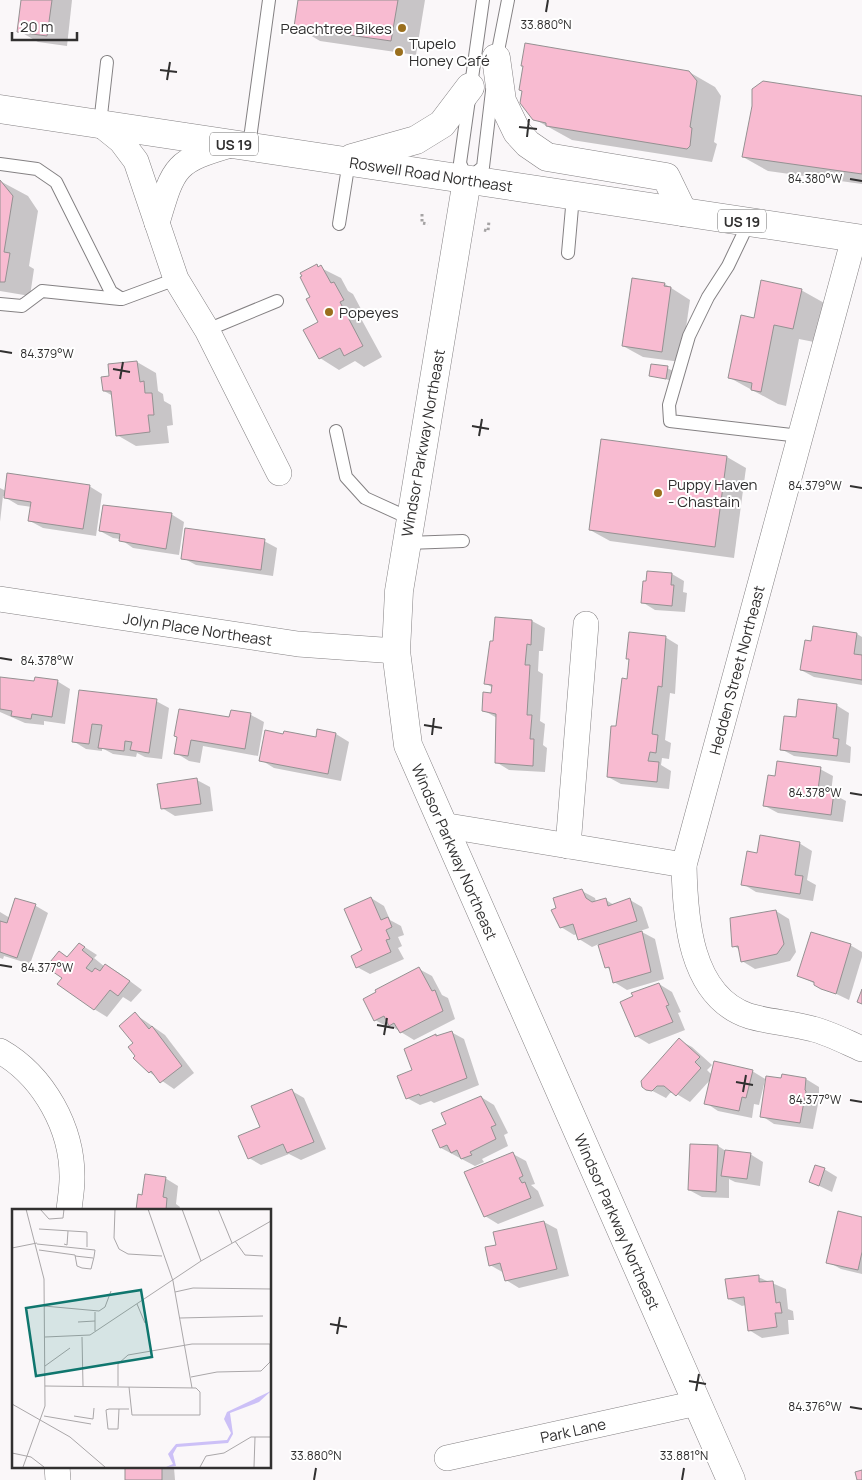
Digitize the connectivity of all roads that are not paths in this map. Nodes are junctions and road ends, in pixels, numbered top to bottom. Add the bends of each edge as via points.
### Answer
1 (269, 0) edge
2 (483, 0) edge
3 (508, 0) edge
4 (496, 58) junction
5 (107, 62) dead end
6 (470, 87) junction
7 (0, 108) edge
8 (100, 124) junction
9 (242, 145) junction
10 (345, 161) junction
11 (0, 164) edge
12 (467, 180) junction
13 (573, 196) junction
14 (683, 212) junction
15 (748, 222) junction
16 (157, 223) junction
17 (339, 224) dead end
18 (859, 237) edge
19 (568, 253) dead end
20 (176, 279) junction
21 (122, 299) junction
22 (277, 301) dead end
23 (0, 304) edge
24 (207, 330) junction
25 (336, 431) dead end
26 (800, 436) junction
27 (279, 474) dead end
28 (409, 531) junction
29 (463, 541) dead end
30 (0, 599) edge
31 (586, 624) dead end
32 (396, 651) junction
33 (442, 825) junction
34 (568, 846) junction
35 (684, 865) junction
36 (862, 1049) edge
37 (0, 1051) edge
38 (69, 1209) edge
39 (697, 1403) junction
40 (447, 1458) dead end
41 (731, 1480) edge

1 - 9 lane
2 - 6 lane
3 - 4 lane
4 - 12 lane via 483,168
4 - 14 street via 502,101 516,132 528,144 547,157 666,177
5 - 8 lane
6 - 10 street via 442,124 416,140
6 - 12 lane via 460,163
7 - 8 street, Roswell Road Northeast / US 19
8 - 9 street, Roswell Road Northeast / US 19
8 - 16 street via 121,140 136,161
9 - 10 street, Roswell Road Northeast / US 19
9 - 16 street via 198,155 181,166 169,183
10 - 12 street, Roswell Road Northeast / US 19
10 - 17 lane
11 - 21 lane via 37,169 56,182 111,292
12 - 13 street, Roswell Road Northeast / US 19
12 - 28 street, Windsor Parkway Northeast
13 - 14 street, Roswell Road Northeast / US 19
13 - 19 lane
14 - 15 street, Roswell Road Northeast / US 19
15 - 18 street, Roswell Road Northeast / US 19
15 - 26 lane via 689,336 669,405 670,422
16 - 20 street
18 - 26 street, Hedden Street Northeast
20 - 21 lane
20 - 24 street
21 - 23 lane via 42,291 22,306
22 - 24 lane
24 - 27 street
25 - 28 lane via 346,477 366,498
26 - 35 street, Hedden Street Northeast
28 - 29 lane
28 - 32 street, Windsor Parkway Northeast via 399,591
30 - 32 street, Jolyn Place Northeast via 298,644
31 - 34 street
32 - 33 street, Windsor Parkway Northeast via 408,745
33 - 34 street
33 - 39 street, Windsor Parkway Northeast
34 - 35 street
35 - 36 street, Hedden Street Northeast via 690,938 704,976 718,996 748,1016 814,1029
37 - 38 street via 30,1074 48,1097 60,1120 69,1148 72,1179
39 - 40 street, Park Lane
39 - 41 street, Windsor Parkway Northeast

